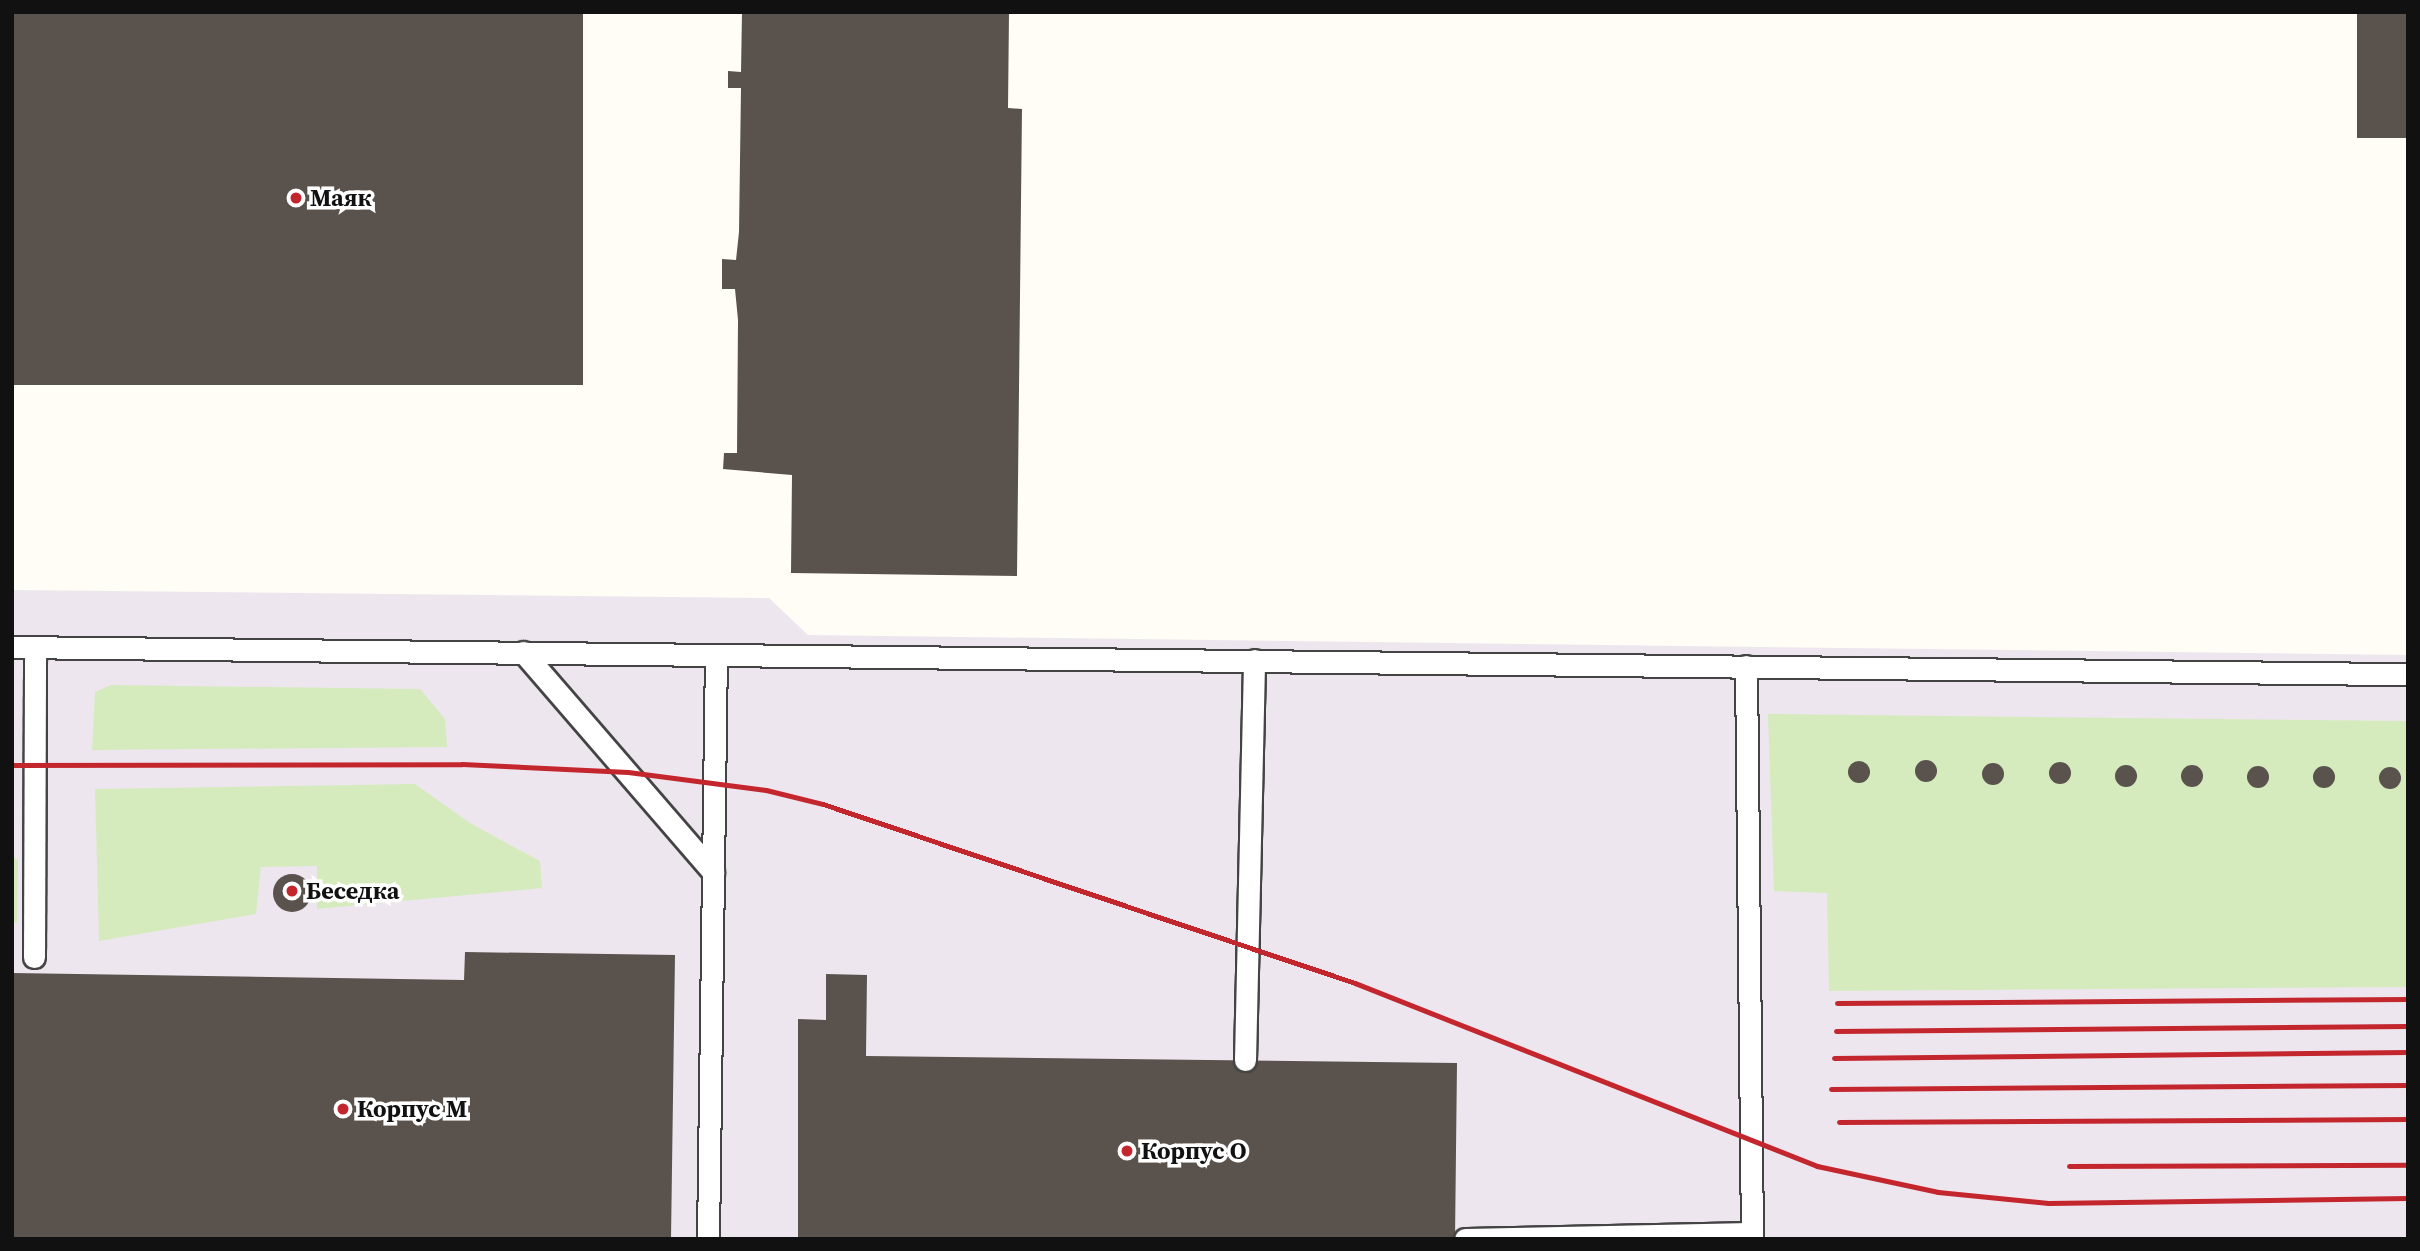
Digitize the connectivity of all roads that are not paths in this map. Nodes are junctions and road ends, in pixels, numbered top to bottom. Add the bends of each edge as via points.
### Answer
1 (12, 646) edge
2 (35, 647) junction
3 (523, 652) junction
4 (716, 655) junction
5 (1254, 660) junction
6 (1746, 666) junction
7 (2408, 674) edge
8 (713, 872) junction
9 (34, 957) dead end
10 (1245, 1060) dead end
11 (1752, 1236) edge
12 (708, 1239) edge
13 (1465, 1239) edge

1 - 2 lane
2 - 3 lane
2 - 9 lane
3 - 4 lane
3 - 8 lane
4 - 5 lane
4 - 8 lane
5 - 6 lane
5 - 10 lane
6 - 7 lane
6 - 11 lane
8 - 12 lane
11 - 13 lane

